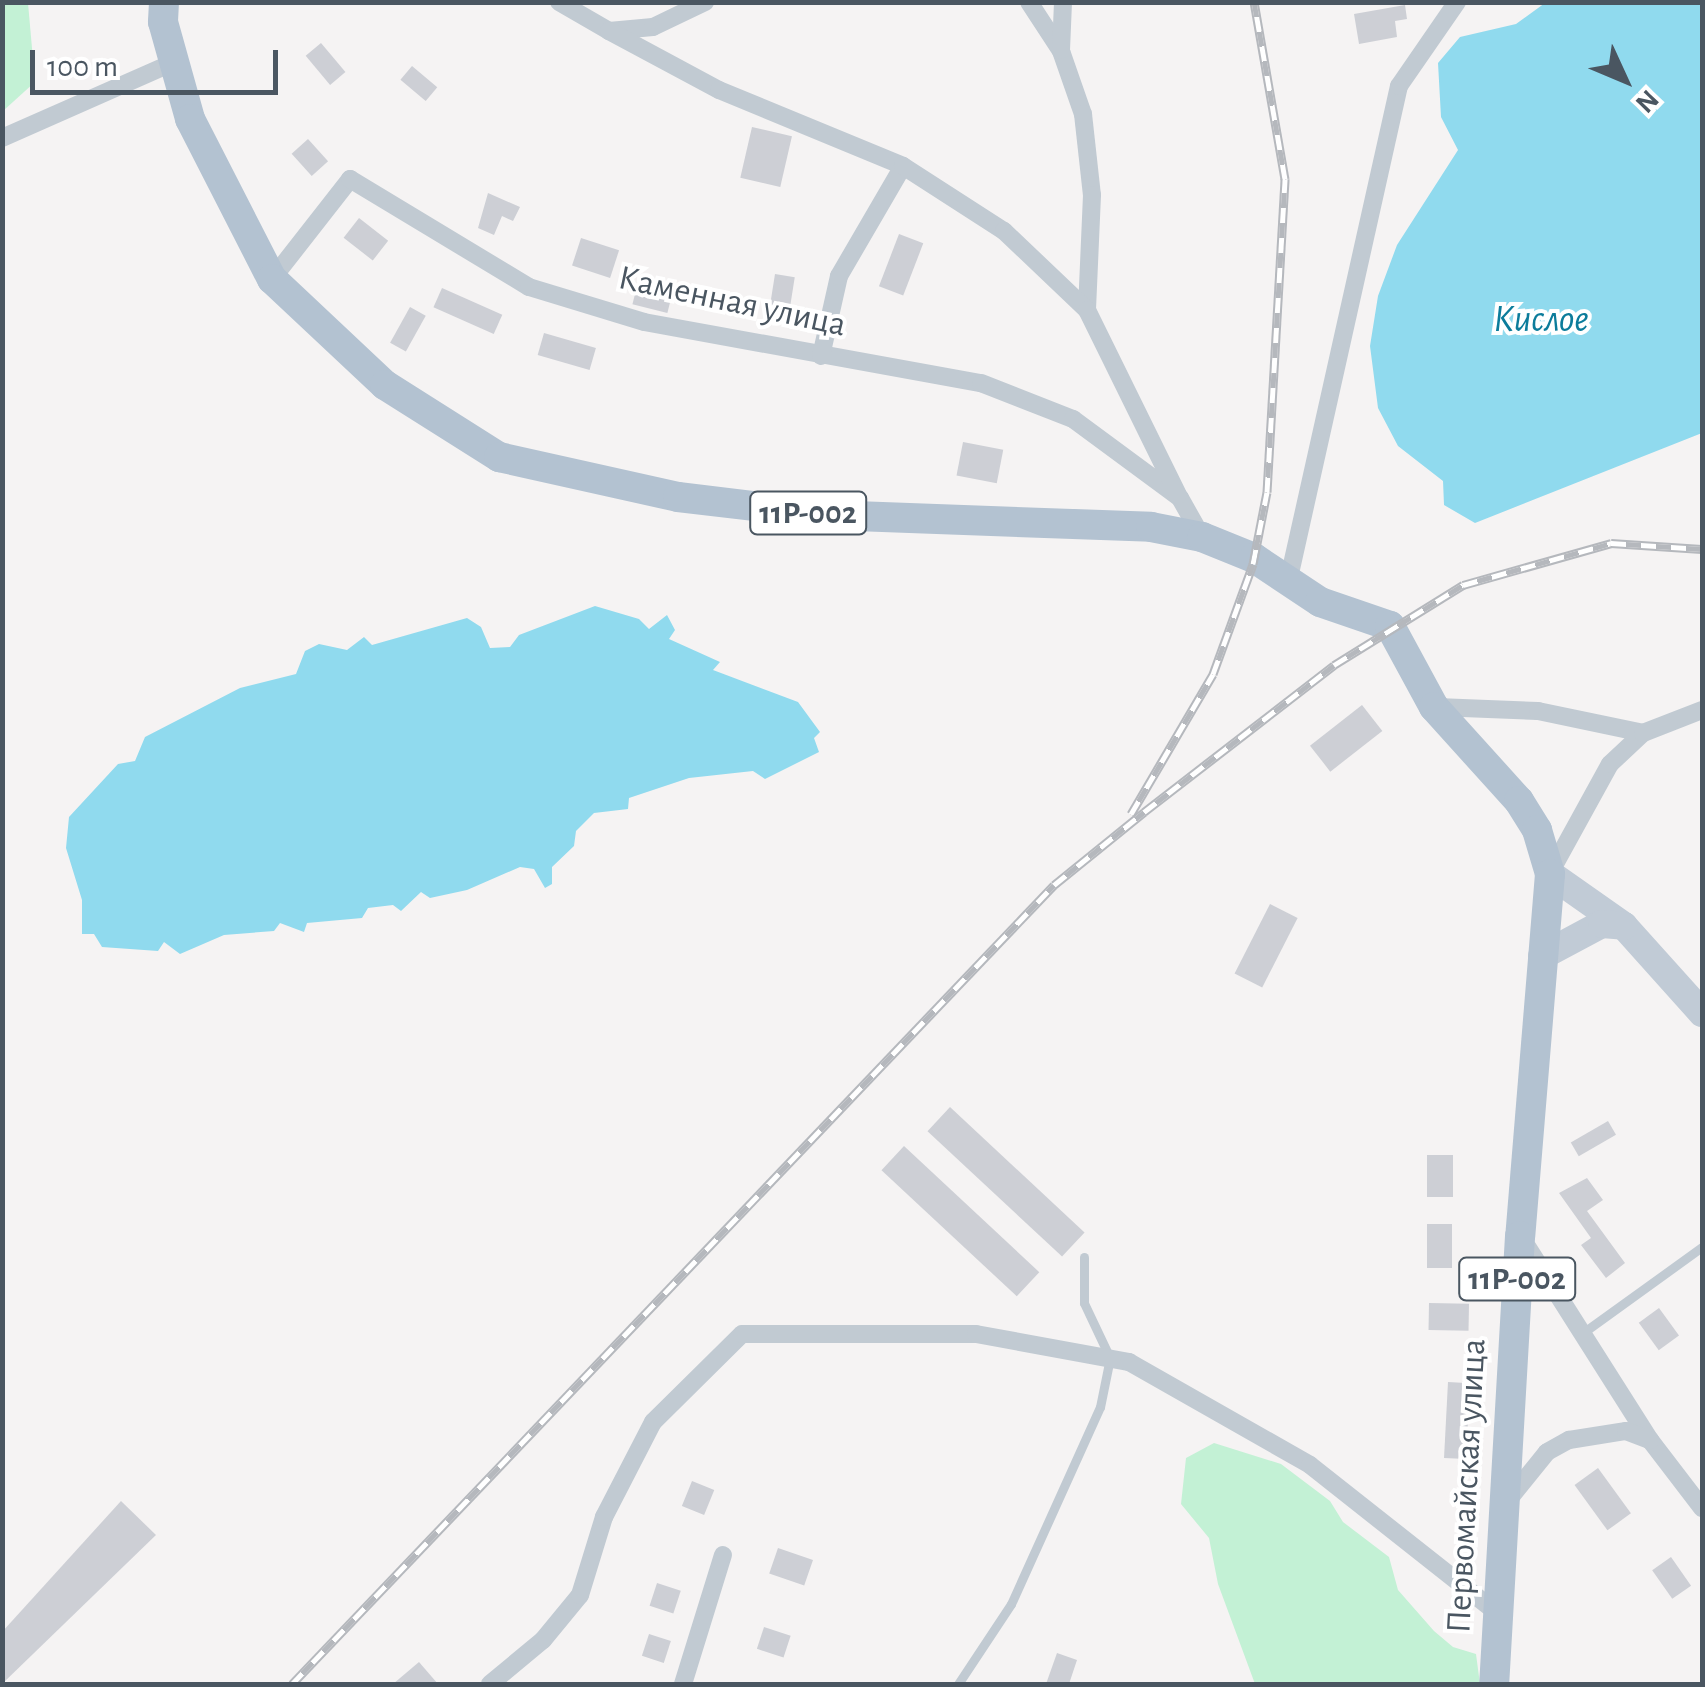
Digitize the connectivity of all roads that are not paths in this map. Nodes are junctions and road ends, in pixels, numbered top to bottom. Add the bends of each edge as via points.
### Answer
1 (164, 2) edge
2 (560, 2) edge
3 (706, 2) edge
4 (1029, 2) edge
5 (1062, 2) edge
6 (1457, 2) edge
7 (609, 31) junction
8 (1061, 51) junction
9 (174, 62) junction
10 (2, 138) edge
11 (903, 166) junction
12 (272, 279) junction
13 (1086, 310) junction
14 (821, 356) junction
15 (1180, 498) junction
16 (1202, 537) junction
17 (1289, 578) junction
18 (1434, 707) junction
19 (1702, 710) edge
20 (1644, 733) junction
21 (1550, 874) junction
22 (1624, 926) junction
23 (1542, 956) junction
24 (1702, 1013) edge
25 (1520, 1236) junction
26 (1702, 1247) edge
27 (1084, 1257) dead end
28 (1584, 1332) junction
29 (1110, 1358) junction
30 (1650, 1440) junction
31 (1503, 1508) junction
32 (1702, 1508) edge
33 (723, 1555) dead end
34 (1496, 1612) junction
35 (490, 1684) edge
36 (683, 1684) edge
37 (958, 1684) edge
38 (1494, 1684) edge

1 - 9 main road, 11Р-002
2 - 7 street
3 - 7 street via 652,26
4 - 8 street
5 - 8 street
6 - 17 street via 1398,86
7 - 11 street via 719,90
8 - 13 street via 1083,114 1092,194
9 - 10 street
9 - 12 main road, 11Р-002 via 190,118
11 - 13 street via 1004,231
11 - 14 street via 839,276
12 - 14 street, Каменная улица via 350,179 530,286 644,322
12 - 16 main road, 11Р-002 via 385,385 499,457 678,497 828,515 1151,527
13 - 15 street
14 - 15 street, Каменная улица via 1000,390 1073,420
15 - 16 street, Каменная улица
16 - 17 main road, 11Р-002
17 - 18 main road, 11Р-002 via 1320,602 1390,626
18 - 20 street via 1538,711
18 - 21 main road, 11Р-002 via 1518,801 1537,830
19 - 20 street
20 - 21 street via 1610,764
21 - 22 street
21 - 23 main road, Первомайская улица / 11Р-002
22 - 23 street via 1602,924
22 - 24 street
23 - 25 main road, Первомайская улица / 11Р-002
25 - 28 street
25 - 31 main road, Первомайская улица / 11Р-002
26 - 28 lane
27 - 29 lane via 1084,1302
28 - 30 street
29 - 34 street via 1310,1465
29 - 35 street via 976,1334 742,1334 653,1422 604,1517 580,1594 543,1640
29 - 37 lane via 1080,1459 1011,1604
30 - 31 street via 1626,1432 1570,1440 1527,1472
30 - 32 street
31 - 34 main road, Первомайская улица / 11Р-002
33 - 36 street
34 - 38 main road, Первомайская улица / 11Р-002

